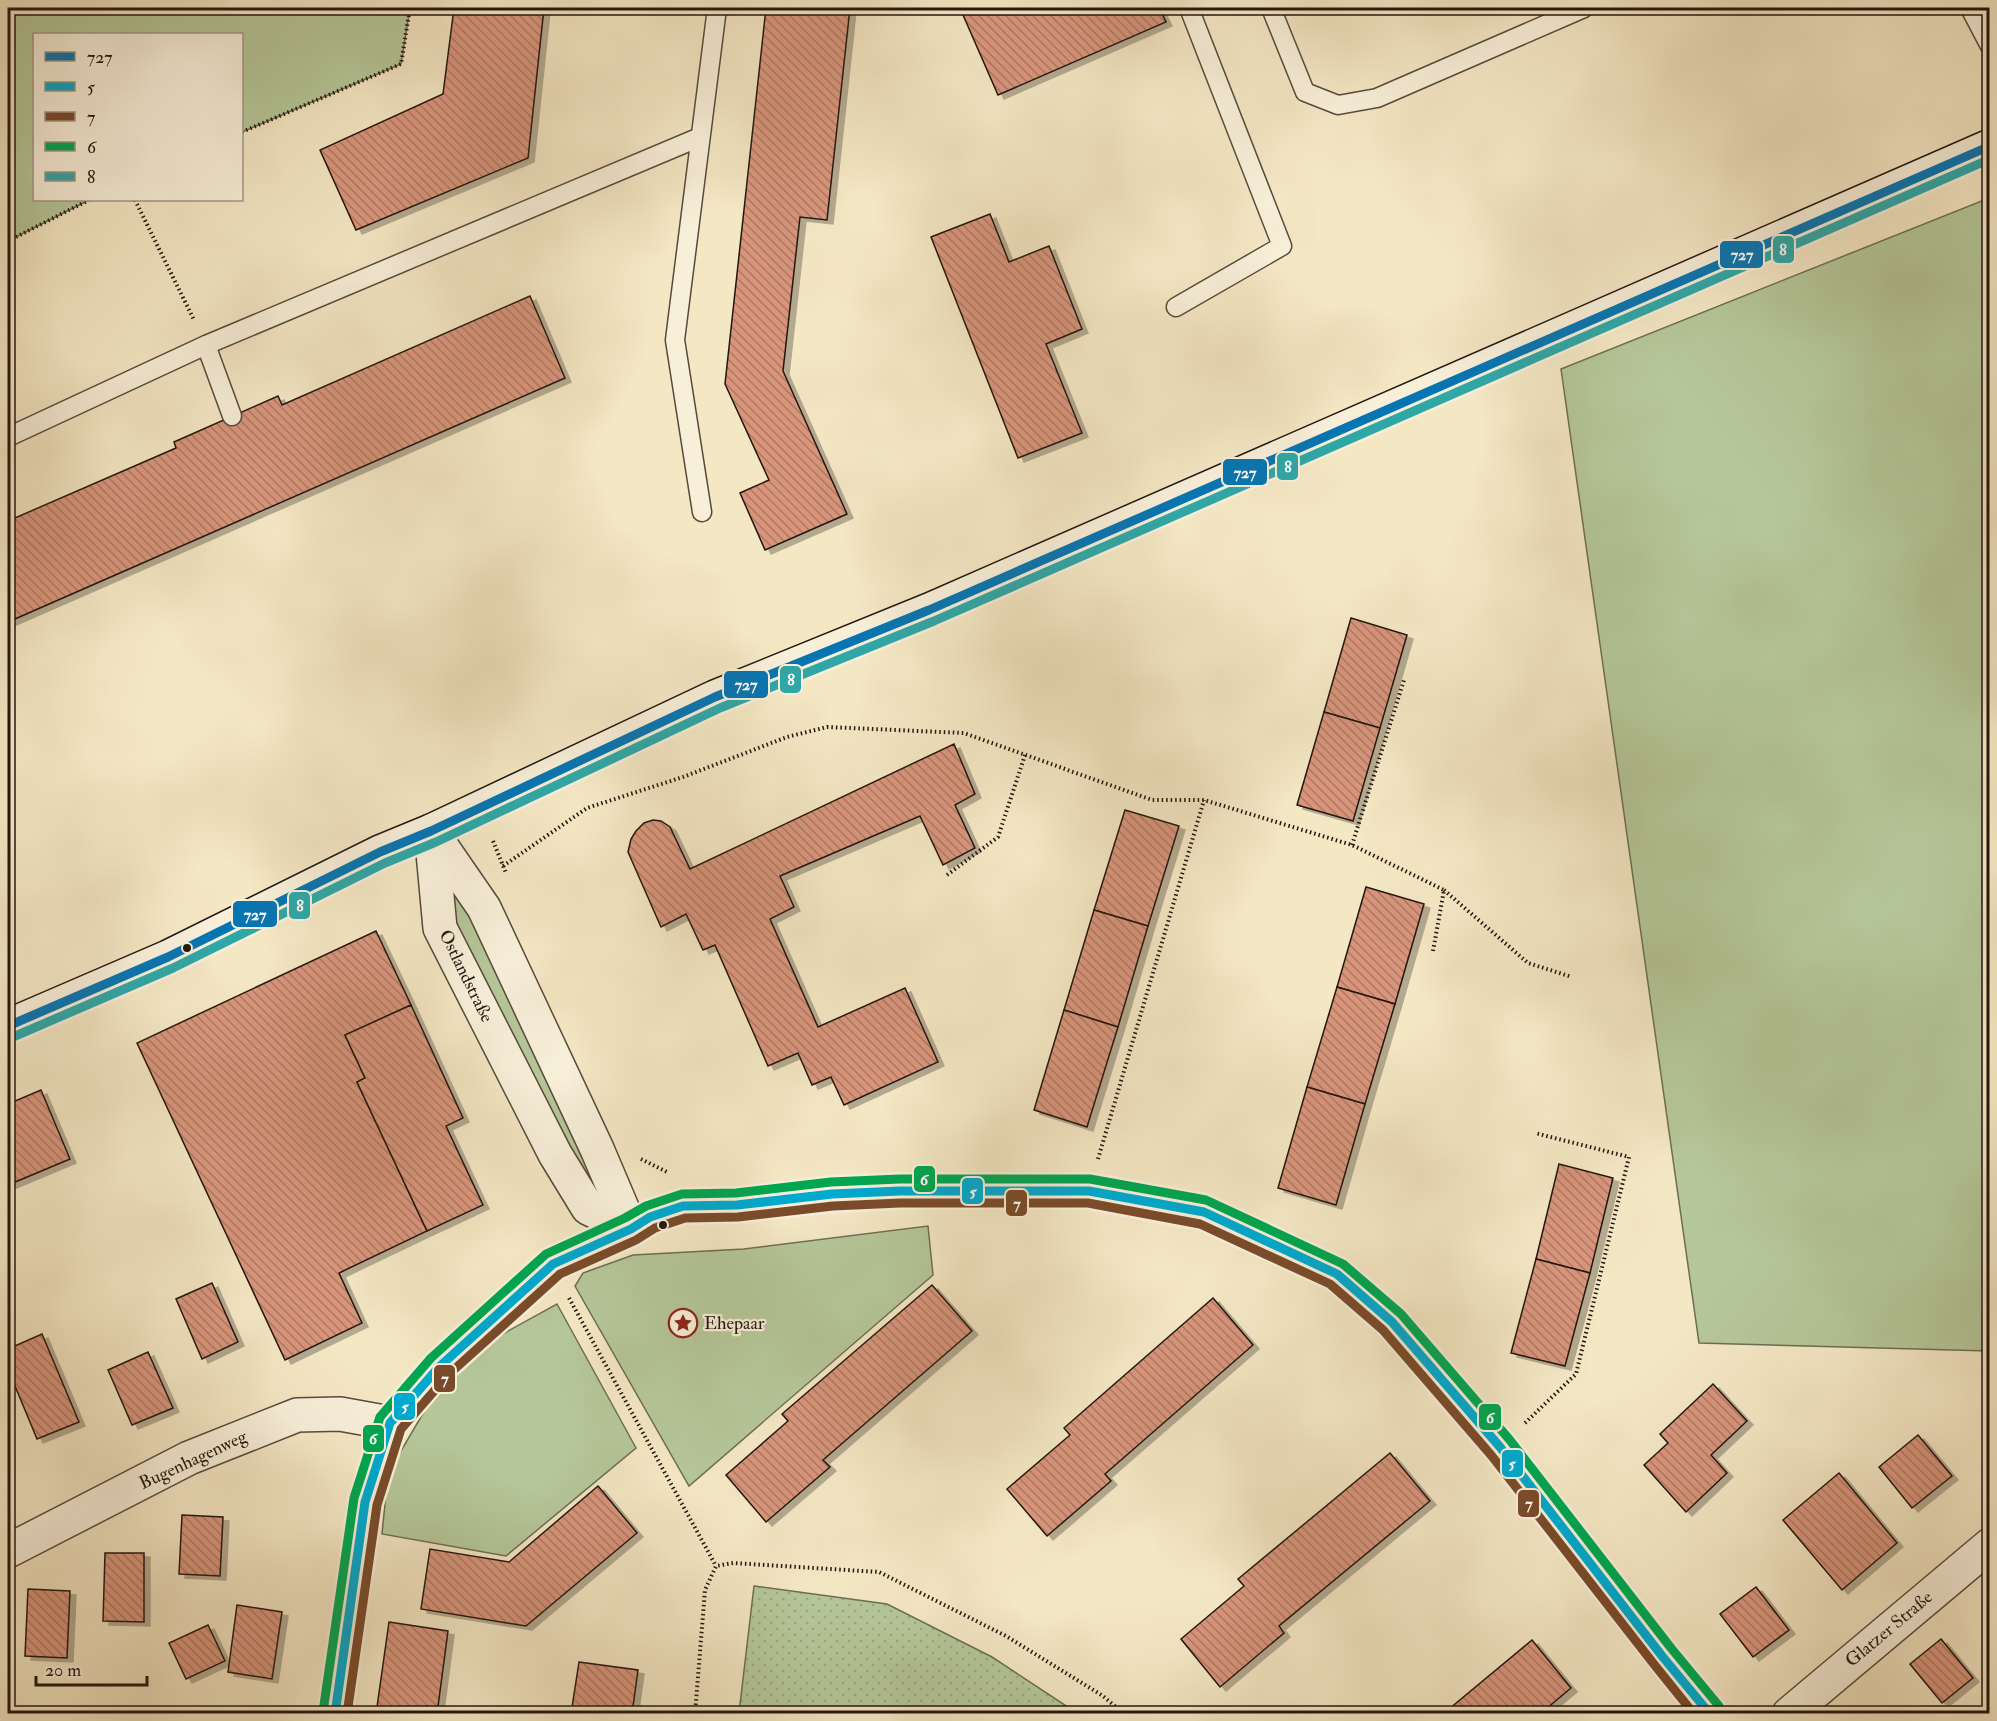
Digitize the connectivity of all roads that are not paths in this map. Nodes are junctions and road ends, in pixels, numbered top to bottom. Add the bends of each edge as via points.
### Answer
1 (717, 8) edge
2 (1190, 8) edge
3 (1271, 8) edge
4 (1584, 8) edge
5 (1970, 8) edge
6 (1989, 46) edge
7 (700, 137) junction
8 (1989, 146) edge
9 (1176, 307) dead end
10 (206, 345) junction
11 (232, 416) dead end
12 (8, 437) edge
13 (702, 512) dead end
14 (431, 831) junction
15 (8, 1026) edge
16 (631, 1229) junction
17 (390, 1423) junction
18 (1989, 1545) edge
19 (8, 1551) edge
20 (335, 1713) edge
21 (1710, 1713) edge
22 (1789, 1713) edge

1 - 7 lane
2 - 9 lane via 1282,246
3 - 4 lane via 1305,92 1338,105 1377,98
5 - 6 lane
7 - 10 lane
7 - 13 lane via 675,340
8 - 14 street via 929,610 715,697
10 - 11 lane
10 - 12 lane
14 - 15 street via 380,852 168,957
14 - 16 street via 484,908
14 - 16 street, Ostlandstraße via 440,928 555,1154 588,1208
16 - 17 street via 553,1264 439,1367
16 - 21 street via 650,1217 683,1206 900,1191 1089,1191 1204,1212 1337,1274 1392,1322 1500,1447
17 - 19 street, Bugenhagenweg via 340,1414 297,1415 189,1458
17 - 20 street via 365,1502
18 - 22 street, Glatzer Straße

